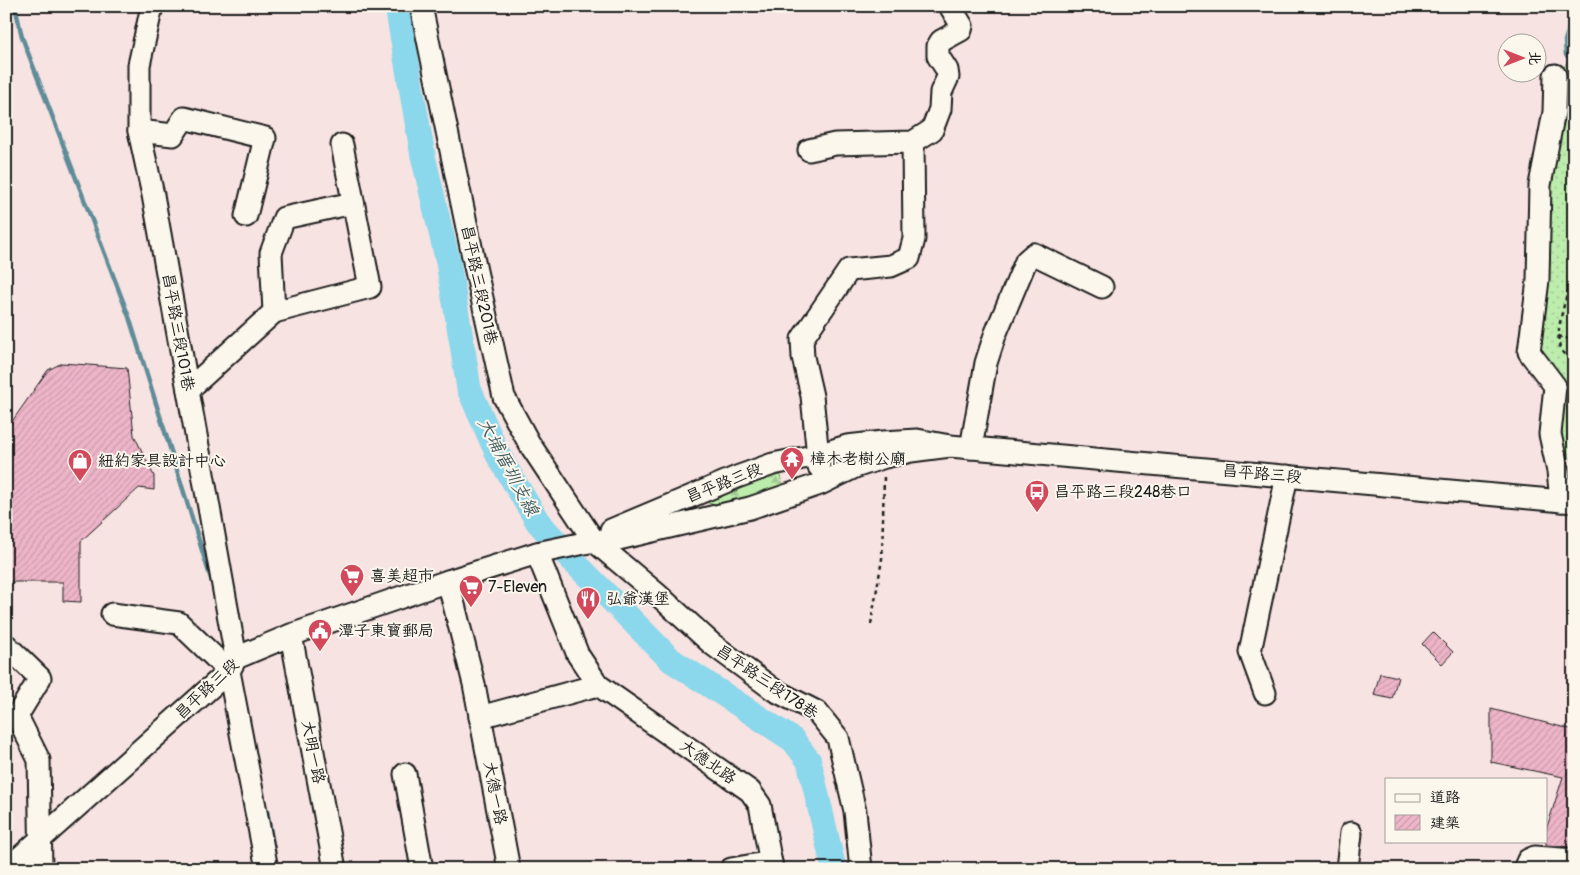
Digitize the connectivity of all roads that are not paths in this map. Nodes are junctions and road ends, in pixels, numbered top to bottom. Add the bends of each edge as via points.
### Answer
1 (152, 6) edge
2 (421, 6) edge
3 (950, 6) edge
4 (1555, 75) dead end
5 (139, 131) junction
6 (913, 142) junction
7 (342, 145) dead end
8 (809, 150) dead end
9 (353, 203) junction
10 (246, 216) dead end
11 (1102, 287) dead end
12 (274, 312) junction
13 (188, 390) junction
14 (961, 447) junction
15 (818, 455) junction
16 (1287, 476) junction
17 (820, 484) junction
18 (1567, 501) edge
19 (594, 541) junction
20 (537, 553) junction
21 (448, 581) junction
22 (112, 614) dead end
23 (291, 635) junction
24 (6, 644) edge
25 (233, 665) junction
26 (598, 686) junction
27 (1265, 693) dead end
28 (480, 717) junction
29 (405, 774) dead end
30 (1351, 833) dead end
31 (40, 838) junction
32 (1574, 860) edge
33 (771, 865) edge
34 (7, 869) edge
35 (41, 869) edge
36 (267, 869) edge
37 (335, 869) edge
38 (422, 869) edge
39 (510, 869) edge
40 (731, 869) edge
41 (861, 869) edge
42 (1346, 869) edge
43 (1524, 869) edge

1 - 5 street, 昌平路三段101巷 via 139,65
2 - 19 street, 昌平路三段201巷 via 504,398 529,443
3 - 6 street via 962,26 938,46 938,56 948,77 941,92 940,109 932,130
4 - 18 street via 1554,112 1540,185 1538,280 1529,352 1555,386 1550,434
5 - 10 street via 174,135 184,118 265,138
5 - 13 street, 昌平路三段101巷
6 - 8 street via 835,144
6 - 15 street via 914,239 909,258 891,266 849,270 802,340
7 - 9 street
9 - 12 street via 284,218 271,254
9 - 12 street via 370,287
11 - 14 street via 1034,254 1026,260 994,335
12 - 13 street
13 - 25 street, 昌平路三段101巷
14 - 15 street, 昌平路三段 via 917,440 847,446
14 - 16 street, 昌平路三段
14 - 17 street, 昌平路三段 via 911,450 855,467
15 - 17 street
15 - 19 street, 昌平路三段 via 773,464 737,477 613,529
16 - 18 street, 昌平路三段
16 - 27 street via 1250,652
17 - 19 street, 昌平路三段 via 750,508 614,540
19 - 20 street, 昌平路三段
19 - 41 street, 昌平路三段178巷 via 712,644 774,690 818,712 838,738 855,811
20 - 21 street, 昌平路三段
20 - 26 street via 578,655
21 - 23 street, 昌平路三段
21 - 28 street, 大德一路
22 - 25 street via 179,623
23 - 25 street, 昌平路三段
23 - 37 street, 大明一路
24 - 31 street via 40,678 17,716 39,760
25 - 31 street, 昌平路三段
25 - 36 street, 昌平路三段101巷
26 - 28 street
26 - 33 street, 大德北路 via 750,791 760,805
28 - 39 street, 大德一路
29 - 38 street
30 - 42 street
31 - 34 street, 昌平路三段
31 - 35 street
32 - 43 street via 1535,857 1528,860
33 - 40 street

